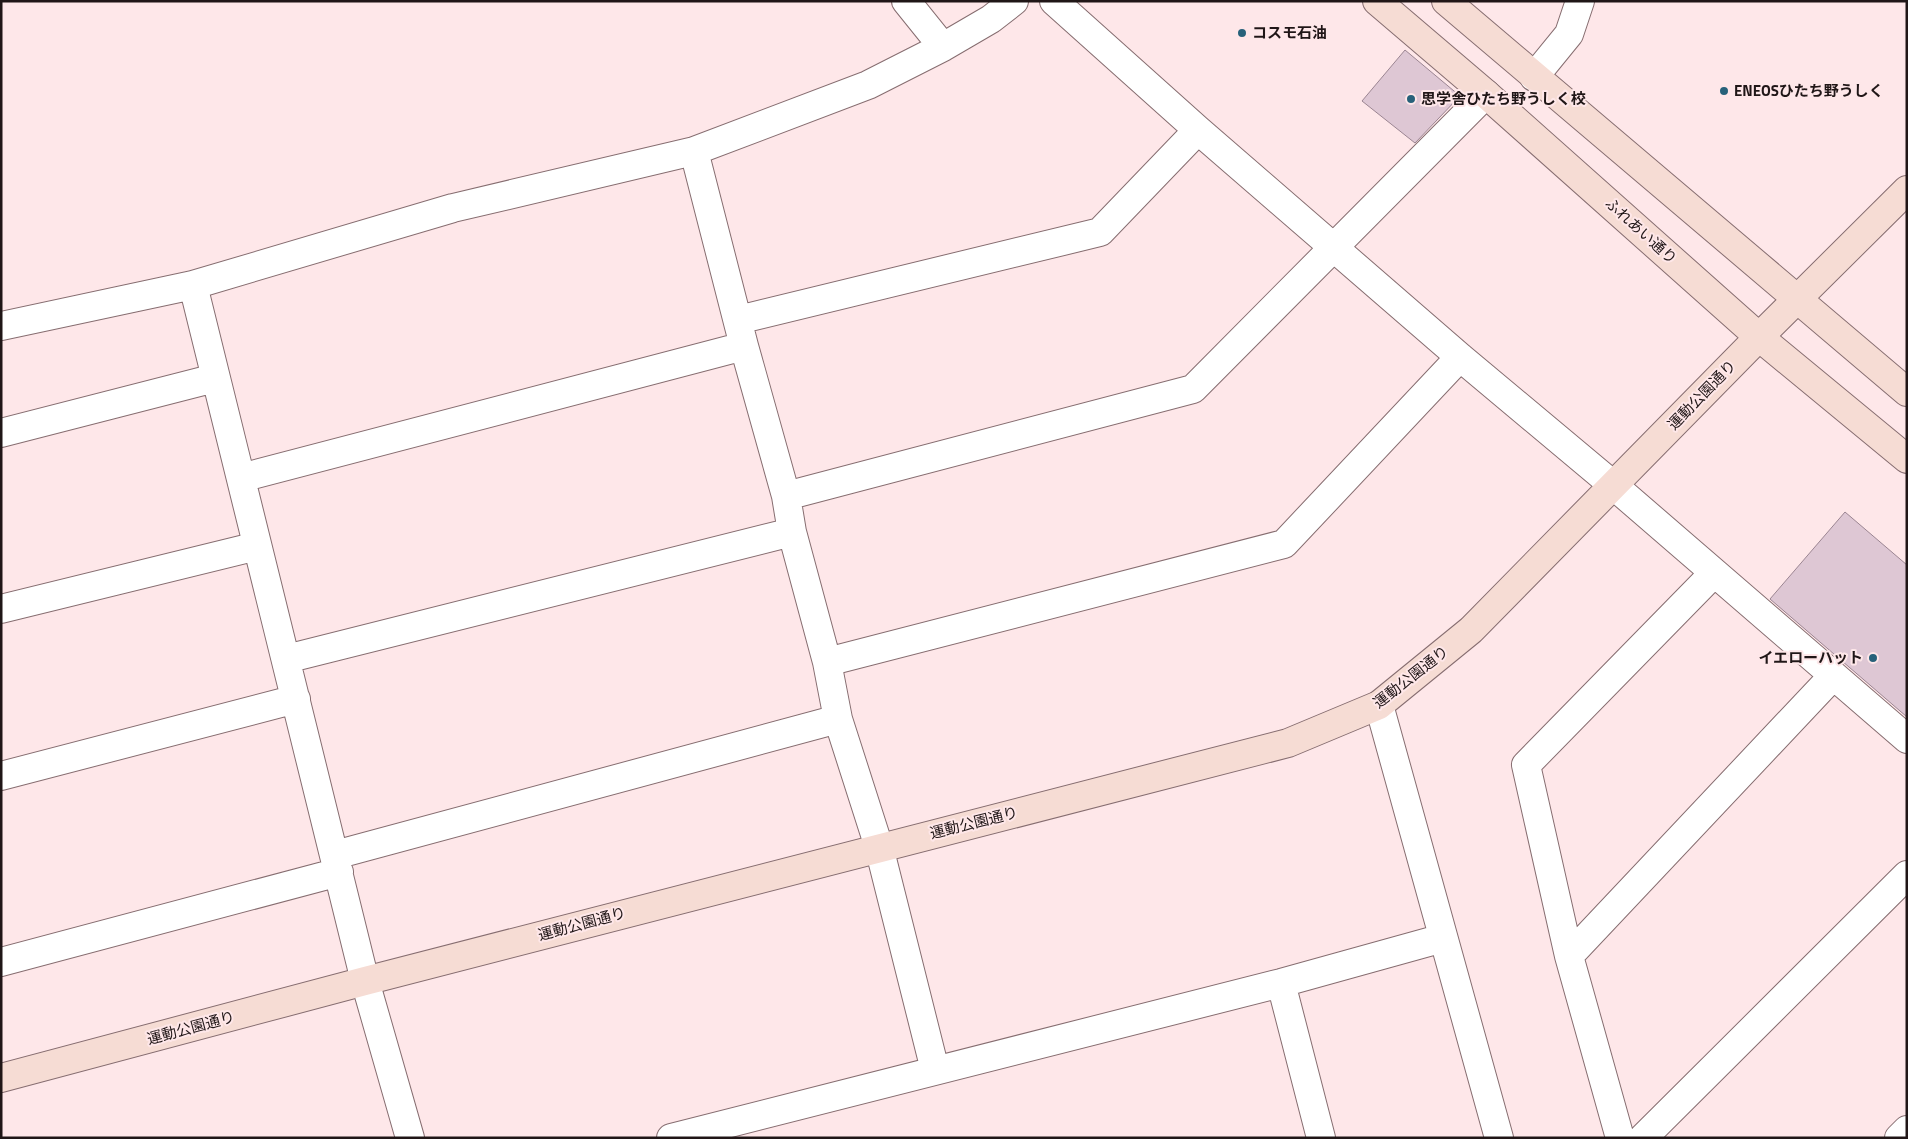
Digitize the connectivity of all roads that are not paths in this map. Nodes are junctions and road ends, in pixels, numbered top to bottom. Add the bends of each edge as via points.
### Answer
1 (906, 1) edge
2 (1014, 1) edge
3 (1054, 1) edge
4 (1377, 1) edge
5 (1446, 1) edge
6 (1580, 1) edge
7 (943, 47) junction
8 (1534, 77) junction
9 (1486, 94) junction
10 (1198, 130) junction
11 (694, 151) junction
12 (1907, 190) edge
13 (1334, 247) junction
14 (193, 285) junction
15 (1797, 298) junction
16 (1, 326) edge
17 (741, 333) junction
18 (1759, 336) junction
19 (1460, 357) junction
20 (215, 378) junction
21 (1907, 392) edge
22 (1, 433) edge
23 (1907, 459) edge
24 (240, 478) junction
25 (1613, 485) junction
26 (786, 496) junction
27 (792, 532) junction
28 (257, 546) junction
29 (1714, 573) junction
30 (1, 609) edge
31 (286, 659) junction
32 (827, 662) junction
33 (1833, 676) junction
34 (296, 699) junction
35 (1379, 705) junction
36 (838, 719) junction
37 (1907, 739) edge
38 (1, 776) edge
39 (879, 847) junction
40 (337, 864) junction
41 (1907, 875) edge
42 (1442, 938) junction
43 (1569, 956) junction
44 (1, 962) edge
45 (365, 981) junction
46 (1282, 983) junction
47 (935, 1070) junction
48 (1, 1078) edge
49 (1907, 1130) edge
50 (410, 1138) edge
51 (671, 1138) edge
52 (1321, 1138) edge
53 (1499, 1138) edge
54 (1620, 1138) edge
55 (1643, 1138) edge
56 (1899, 1138) edge

1 - 7 street
2 - 7 street via 992,19
3 - 10 street
4 - 9 street, ふれあい通り
5 - 8 street
6 - 8 street via 1569,34
7 - 11 street via 868,85
8 - 15 street
9 - 13 street
9 - 18 street, ふれあい通り
10 - 13 street
10 - 17 street via 1100,232
11 - 14 street via 453,208
11 - 17 street
12 - 15 street, 運動公園通り
13 - 19 street
13 - 26 street via 1193,388
14 - 16 street
14 - 20 street
15 - 18 street, 運動公園通り
15 - 21 street
17 - 24 street
17 - 26 street
18 - 23 street, ふれあい通り
18 - 25 street, 運動公園通り
19 - 25 street
19 - 32 street via 1284,544
20 - 22 street
20 - 24 street
24 - 28 street
25 - 29 street
25 - 35 street, 運動公園通り via 1471,630
26 - 27 street
27 - 31 street
27 - 32 street
28 - 30 street
28 - 31 street
29 - 33 street
29 - 43 street via 1526,765
31 - 34 street
32 - 36 street
33 - 37 street
33 - 43 street
34 - 38 street
34 - 40 street
35 - 39 street, 運動公園通り via 1288,743
35 - 42 street
36 - 39 street
36 - 40 street
39 - 45 street, 運動公園通り
39 - 47 street
40 - 44 street
40 - 45 street
41 - 55 street
42 - 46 street
42 - 53 street
43 - 54 street
45 - 48 street, 運動公園通り
45 - 50 street
46 - 47 street
46 - 52 street
47 - 51 street
49 - 56 street

